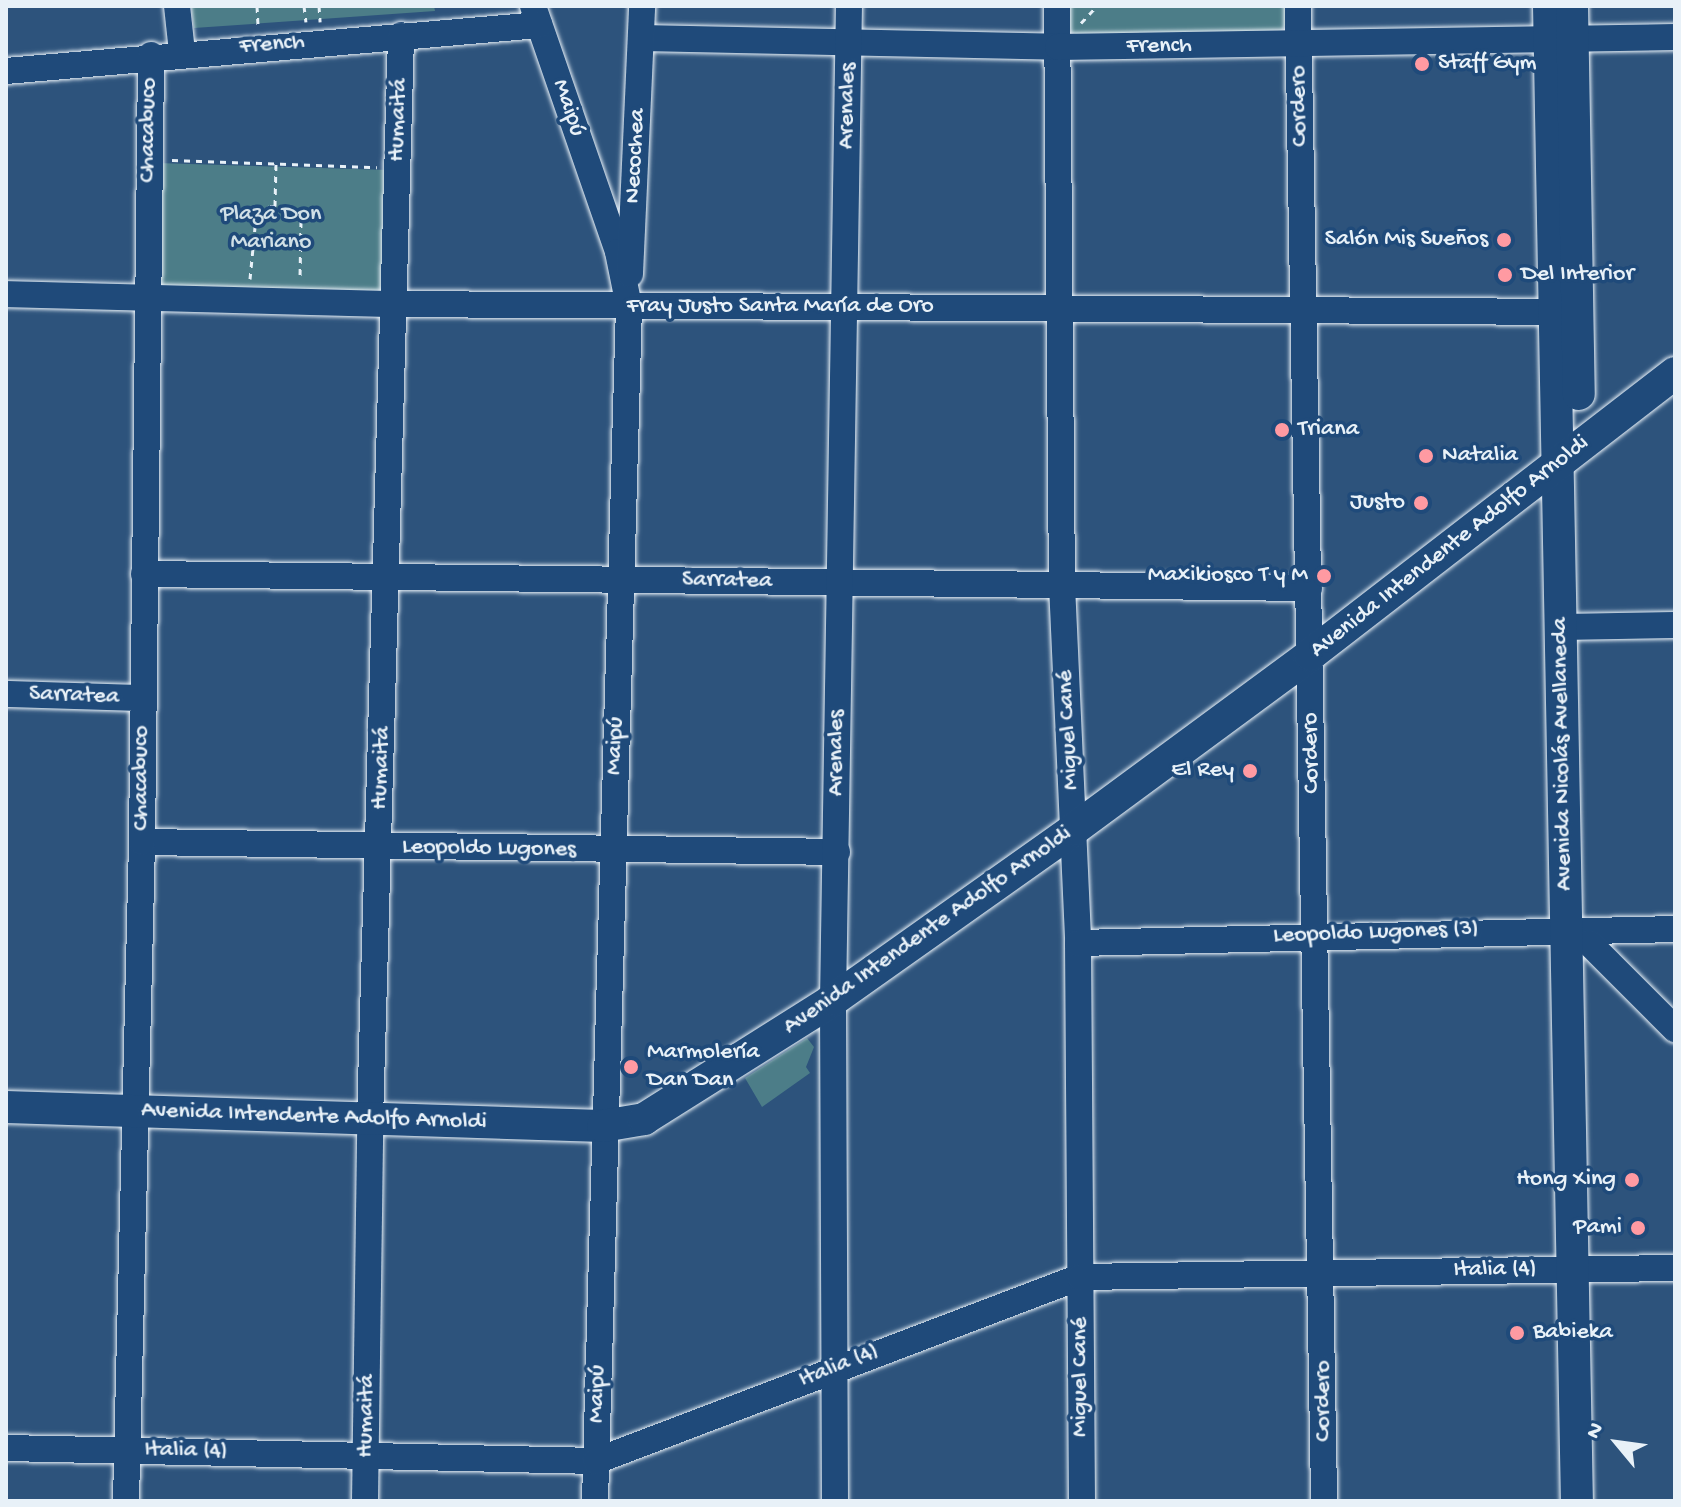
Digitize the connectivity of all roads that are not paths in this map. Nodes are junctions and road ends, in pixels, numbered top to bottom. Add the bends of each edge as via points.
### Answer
1 (177, 6) edge
2 (642, 6) edge
3 (849, 6) edge
4 (1057, 6) edge
5 (1298, 6) edge
6 (1549, 6) edge
7 (1572, 6) edge
8 (536, 15) edge
9 (401, 35) junction
10 (1675, 37) edge
11 (642, 38) junction
12 (849, 40) junction
13 (1561, 40) junction
14 (1298, 45) junction
15 (1058, 47) junction
16 (182, 52) junction
17 (151, 55) junction
18 (6, 71) edge
19 (6, 294) edge
20 (145, 299) junction
21 (394, 304) junction
22 (629, 306) junction
23 (844, 308) junction
24 (1060, 308) junction
25 (1304, 310) junction
26 (1555, 312) junction
27 (1675, 373) edge
28 (1569, 455) junction
29 (144, 574) junction
30 (387, 579) junction
31 (623, 579) junction
32 (838, 583) junction
33 (1062, 585) junction
34 (1309, 588) junction
35 (1675, 625) edge
36 (1571, 626) junction
37 (1310, 655) junction
38 (6, 694) edge
39 (143, 698) junction
40 (1073, 830) junction
41 (142, 842) junction
42 (380, 846) junction
43 (611, 852) junction
44 (837, 852) junction
45 (1675, 929) edge
46 (1581, 933) junction
47 (1315, 935) junction
48 (1078, 943) junction
49 (833, 1000) junction
50 (1675, 1029) edge
51 (6, 1107) edge
52 (135, 1111) junction
53 (370, 1120) junction
54 (603, 1126) junction
55 (1675, 1268) edge
56 (1584, 1269) junction
57 (1323, 1273) junction
58 (1080, 1277) junction
59 (834, 1367) junction
60 (6, 1448) edge
61 (127, 1450) junction
62 (367, 1454) junction
63 (596, 1461) junction
64 (126, 1501) edge
65 (365, 1501) edge
66 (595, 1501) edge
67 (835, 1501) edge
68 (1082, 1501) edge
69 (1324, 1501) edge
70 (1577, 1501) edge
71 (1598, 1501) edge

1 - 16 street, Chacabuco
2 - 11 street, Necochea
3 - 12 street, Arenales
4 - 15 street, Miguel Cané
5 - 14 street, Cordero
6 - 13 main road, Avenida Nicolás Avellaneda
7 - 13 main road, Avenida Nicolás Avellaneda
8 - 9 street, French
8 - 22 street, Maipú via 618,252
9 - 16 street, French
9 - 21 street, Humaitá
10 - 13 street, French
11 - 12 street, French
11 - 22 street, Necochea
12 - 15 street, French
12 - 23 street, Arenales
13 - 14 street, French
13 - 26 main road, Avenida Nicolás Avellaneda
13 - 28 main road, Avenida Nicolás Avellaneda
14 - 15 street, French
14 - 25 street, Cordero
15 - 24 street, Miguel Cané
16 - 17 street, French
17 - 18 street, French
17 - 20 street, Chacabuco
19 - 20 street, Fray Justo Santa María de Oro
20 - 21 street, Fray Justo Santa María de Oro
20 - 29 street, Chacabuco
21 - 22 street, Fray Justo Santa María de Oro
21 - 30 street, Humaitá
22 - 23 street, Fray Justo Santa María de Oro
22 - 31 street, Maipú
23 - 24 street, Fray Justo Santa María de Oro
23 - 32 street, Arenales
24 - 25 street, Fray Justo Santa María de Oro
24 - 33 street, Miguel Cané
25 - 26 street, Fray Justo Santa María de Oro
25 - 34 street, Cordero
26 - 28 main road, Avenida Nicolás Avellaneda
27 - 28 main road, Avenida Intendente Adolfo Arnoldi
28 - 36 main road, Avenida Nicolás Avellaneda
28 - 37 main road, Avenida Intendente Adolfo Arnoldi
29 - 30 street, Sarratea
29 - 39 street, Chacabuco
30 - 31 street, Sarratea
30 - 42 street, Humaitá
31 - 32 street, Sarratea
31 - 43 street, Maipú
32 - 33 street, Sarratea
32 - 44 street, Arenales
33 - 34 street, Sarratea
33 - 40 street, Miguel Cané
34 - 37 street, Cordero
35 - 36 street
36 - 46 main road, Avenida Nicolás Avellaneda
37 - 40 main road, Avenida Intendente Adolfo Arnoldi
37 - 47 street, Cordero
38 - 39 street, Sarratea
39 - 41 street, Chacabuco
40 - 48 street, Miguel Cané
40 - 49 main road, Avenida Intendente Adolfo Arnoldi
41 - 42 street, Leopoldo Lugones
41 - 52 street, Chacabuco
42 - 43 street, Leopoldo Lugones
42 - 53 street, Humaitá
43 - 44 street, Leopoldo Lugones
43 - 54 street, Maipú
44 - 49 street, Arenales
45 - 46 street, Leopoldo Lugones (3)
46 - 47 street, Leopoldo Lugones (3)
46 - 50 street
46 - 56 main road, Avenida Nicolás Avellaneda
47 - 48 street, Leopoldo Lugones (3)
47 - 57 street, Cordero
48 - 58 street, Miguel Cané
49 - 54 main road, Avenida Intendente Adolfo Arnoldi via 666,1109 627,1124
49 - 59 street, Arenales
51 - 52 main road, Avenida Intendente Adolfo Arnoldi
52 - 53 main road, Avenida Intendente Adolfo Arnoldi
52 - 61 street, Chacabuco
53 - 54 main road, Avenida Intendente Adolfo Arnoldi
53 - 62 street, Humaitá
54 - 63 street, Maipú
55 - 56 street, Italia (4)
56 - 57 street, Italia (4)
56 - 70 main road, Avenida Nicolás Avellaneda
56 - 71 main road, Avenida Nicolás Avellaneda
57 - 58 street, Italia (4)
57 - 69 street, Cordero
58 - 59 street, Italia (4)
58 - 68 street, Miguel Cané
59 - 63 street, Italia (4)
59 - 67 street, Arenales
60 - 61 street, Italia (4)
61 - 62 street, Italia (4)
61 - 64 street, Chacabuco
62 - 63 street, Italia (4)
62 - 65 street, Humaitá
63 - 66 street, Maipú

